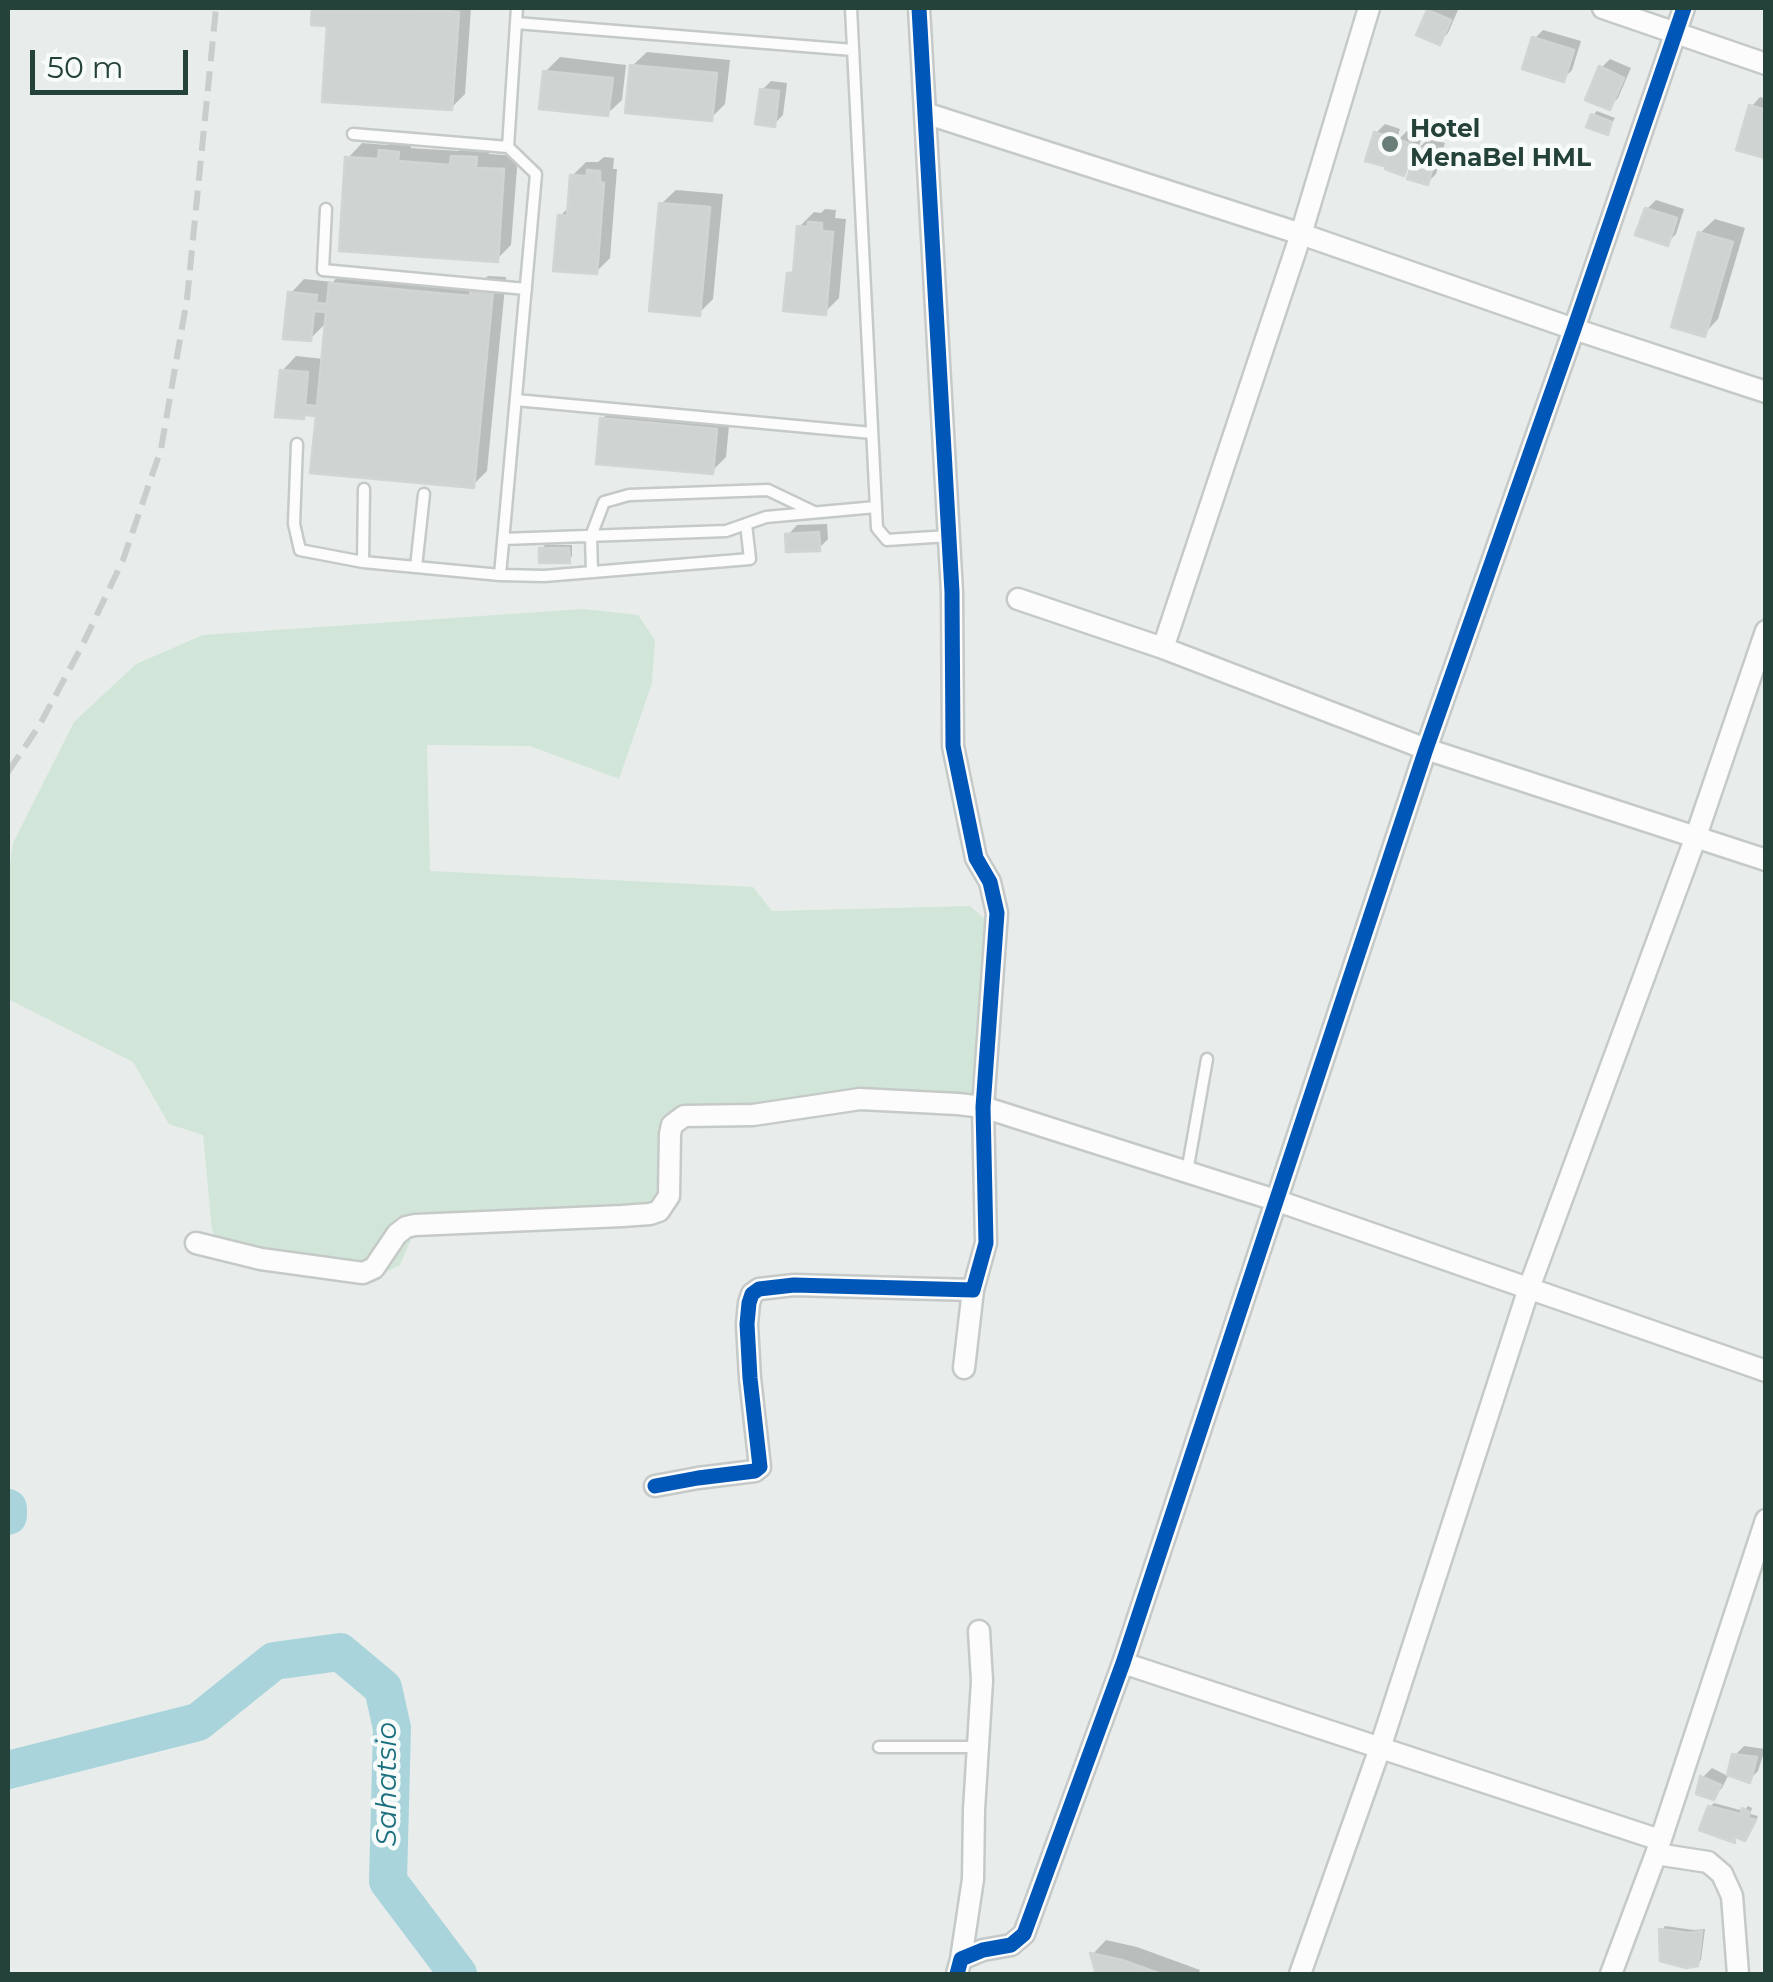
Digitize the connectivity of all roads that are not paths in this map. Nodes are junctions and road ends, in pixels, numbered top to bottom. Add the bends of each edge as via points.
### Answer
1 (517, 8) edge
2 (851, 8) edge
3 (918, 8) edge
4 (1368, 8) edge
5 (1603, 8) edge
6 (1684, 8) edge
7 (516, 23) junction
8 (1676, 32) junction
9 (853, 50) junction
10 (1766, 64) edge
11 (925, 112) junction
12 (352, 134) dead end
13 (508, 147) junction
14 (326, 209) dead end
15 (1301, 234) junction
16 (526, 289) junction
17 (1574, 329) junction
18 (1766, 392) edge
19 (516, 400) junction
20 (872, 433) junction
21 (297, 444) dead end
22 (364, 488) dead end
23 (424, 494) dead end
24 (876, 507) junction
25 (814, 512) junction
26 (746, 524) junction
27 (591, 536) junction
28 (949, 536) junction
29 (503, 539) junction
30 (363, 562) junction
31 (416, 568) junction
32 (592, 572) junction
33 (500, 575) junction
34 (1018, 599) dead end
35 (1766, 630) edge
36 (1164, 648) junction
37 (1426, 749) junction
38 (1695, 838) junction
39 (1766, 860) edge
40 (1207, 1059) dead end
41 (984, 1107) junction
42 (1187, 1173) junction
43 (1275, 1200) junction
44 (196, 1244) dead end
45 (1529, 1288) junction
46 (973, 1290) junction
47 (964, 1368) dead end
48 (1766, 1371) edge
49 (655, 1486) dead end
50 (1766, 1520) edge
51 (979, 1630) dead end
52 (1123, 1662) junction
53 (879, 1747) dead end
54 (978, 1747) junction
55 (1380, 1748) junction
56 (1658, 1847) junction
57 (959, 1967) edge
58 (1300, 1974) edge
59 (1611, 1974) edge
60 (1738, 1974) edge

1 - 7 lane
2 - 9 lane
3 - 11 street
4 - 15 street
5 - 8 street
6 - 8 street
7 - 9 lane
7 - 13 lane
8 - 10 street
8 - 17 street
9 - 20 lane
11 - 15 street
11 - 28 street
12 - 13 lane
13 - 16 lane via 536,174
14 - 16 lane via 323,270
15 - 17 street
15 - 36 street
16 - 19 lane
17 - 18 street
17 - 37 street
19 - 20 lane
19 - 29 lane
20 - 24 lane
21 - 30 lane via 294,524 300,550
22 - 30 lane
23 - 31 lane
24 - 25 lane
24 - 28 lane via 877,528 887,540
25 - 26 lane
25 - 27 lane via 768,490 629,494 604,502
26 - 27 lane via 726,531
26 - 32 lane via 750,559
27 - 29 lane
27 - 32 lane
28 - 41 street via 952,746 976,858 997,913
29 - 33 lane
30 - 31 lane
31 - 33 lane
32 - 33 lane
34 - 36 street
35 - 38 street
36 - 37 street
37 - 38 street
37 - 43 street
38 - 39 street
38 - 45 street
40 - 42 lane
41 - 42 street
41 - 44 street via 860,1098 753,1114 684,1116 672,1125 669,1196 659,1211 415,1225 397,1234 374,1268 363,1273
41 - 46 street via 986,1243
42 - 43 street
43 - 45 street
43 - 52 street
45 - 48 street
45 - 55 street
46 - 47 street
46 - 49 street via 759,1289 747,1324 760,1467
50 - 56 street
51 - 54 street
52 - 55 street
52 - 57 street via 1024,1934
53 - 54 lane
54 - 57 street via 973,1879
55 - 56 street
55 - 58 street
56 - 59 street
56 - 60 street via 1708,1862 1722,1874 1732,1896

